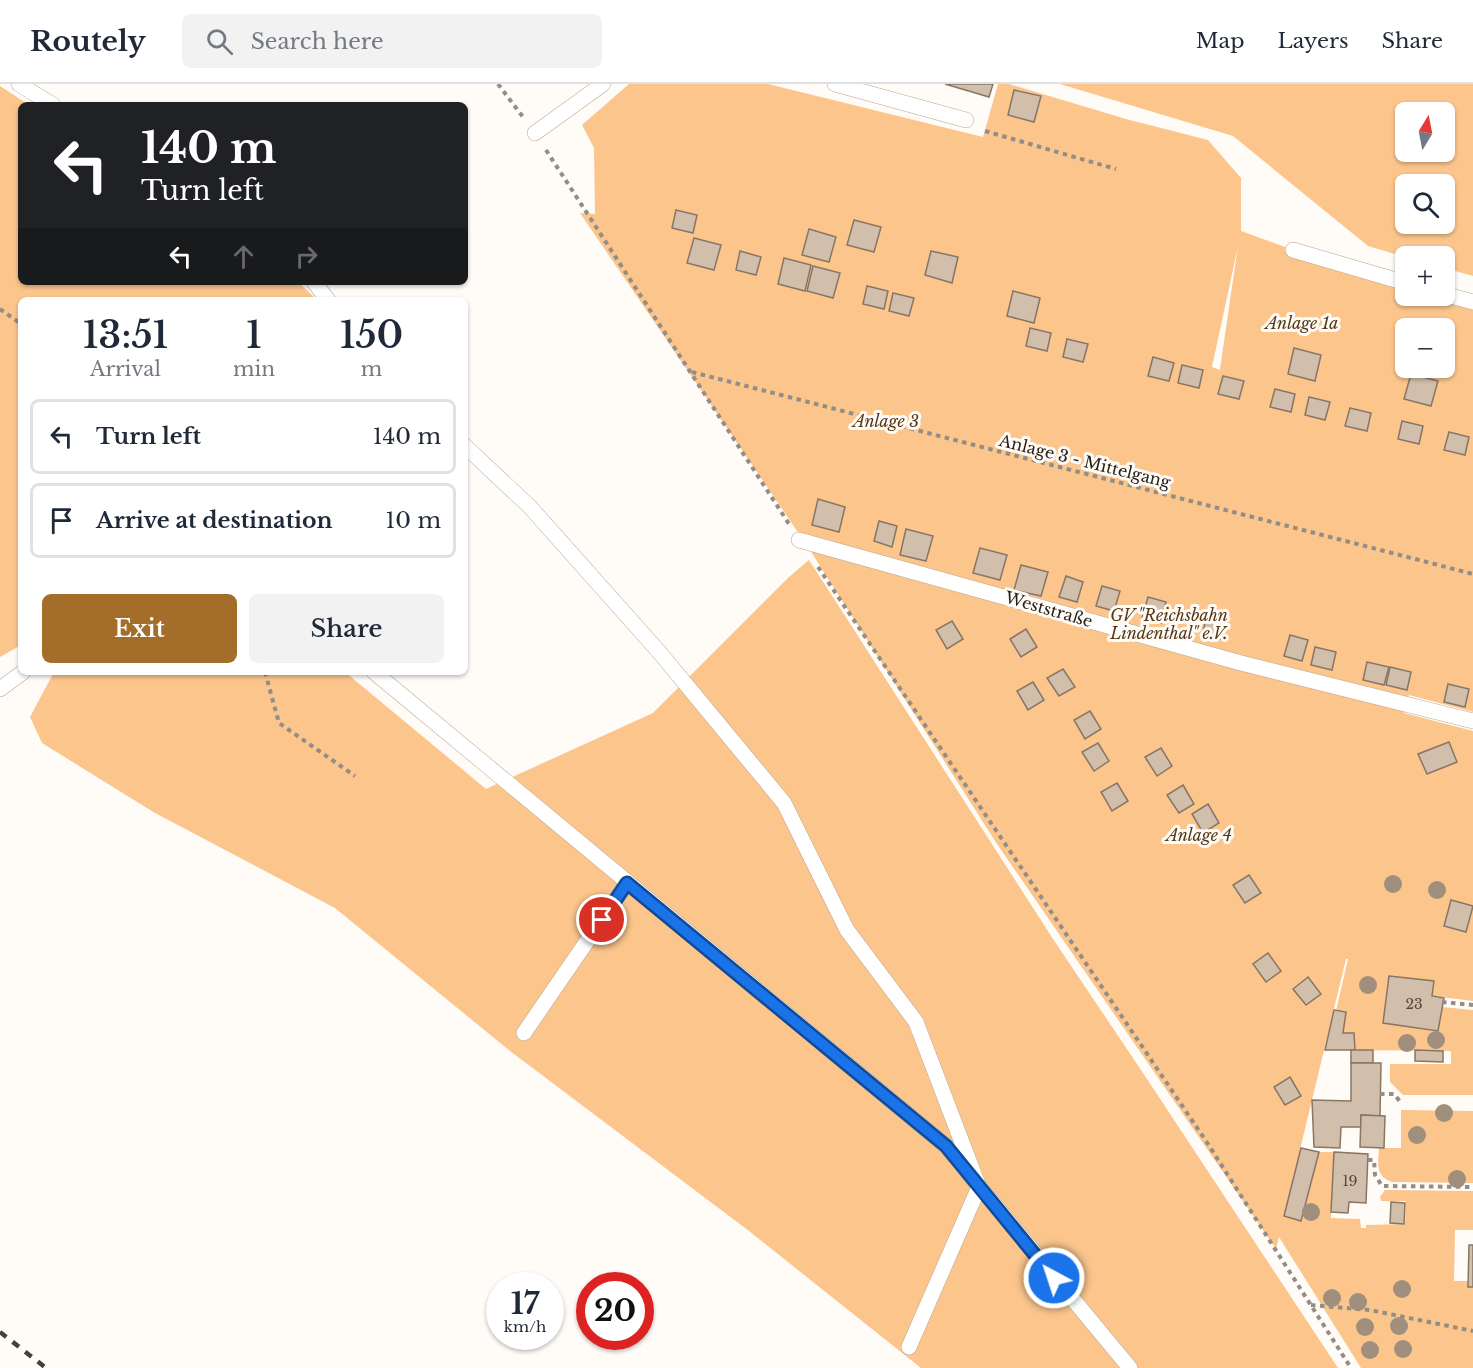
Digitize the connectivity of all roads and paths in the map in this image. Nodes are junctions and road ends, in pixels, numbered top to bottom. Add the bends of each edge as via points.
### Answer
1 (19, 84) edge
2 (498, 84) edge
3 (603, 84) edge
4 (835, 84) edge
5 (48, 102) edge
6 (966, 120) joint
7 (535, 134) junction
8 (1116, 169) dead end
9 (1293, 250) dead end
10 (1395, 279) edge
11 (316, 285) edge
12 (326, 297) edge
13 (1455, 297) edge
14 (1473, 302) edge
15 (0, 309) edge
16 (18, 322) edge
17 (692, 372) junction
18 (468, 449) edge
19 (800, 540) junction
20 (1473, 574) edge
21 (19, 675) edge
22 (266, 675) edge
23 (378, 675) edge
24 (0, 689) edge
25 (1473, 722) edge
26 (355, 776) dead end
27 (627, 883) junction
28 (1442, 1002) dead end
29 (1473, 1005) edge
30 (524, 1033) dead end
31 (1380, 1094) dead end
32 (1402, 1104) dead end
33 (1368, 1160) dead end
34 (979, 1187) junction
35 (1473, 1187) edge
36 (1310, 1305) junction
37 (1473, 1331) edge
38 (909, 1347) dead end
39 (1130, 1368) edge
40 (1351, 1368) edge

1 - 5 lane
2 - 7 path
3 - 7 lane
4 - 6 lane
6 - 8 path via 982,130
7 - 17 path
9 - 10 lane
11 - 12 lane
13 - 14 lane
15 - 16 path
17 - 19 path
17 - 20 path, Anlage 3 - Mittelgang
18 - 34 lane via 530,507 660,653 784,802 847,930 916,1022
19 - 25 lane, Weststraße via 1241,663
19 - 36 path via 1201,1134
21 - 24 lane
22 - 26 path via 279,723
23 - 27 lane
27 - 30 lane
27 - 34 lane via 946,1146
28 - 29 path
31 - 32 path via 1394,1095
33 - 35 path via 1374,1160 1375,1175 1382,1186
34 - 38 lane
34 - 39 lane
36 - 37 path via 1370,1310
36 - 40 path

